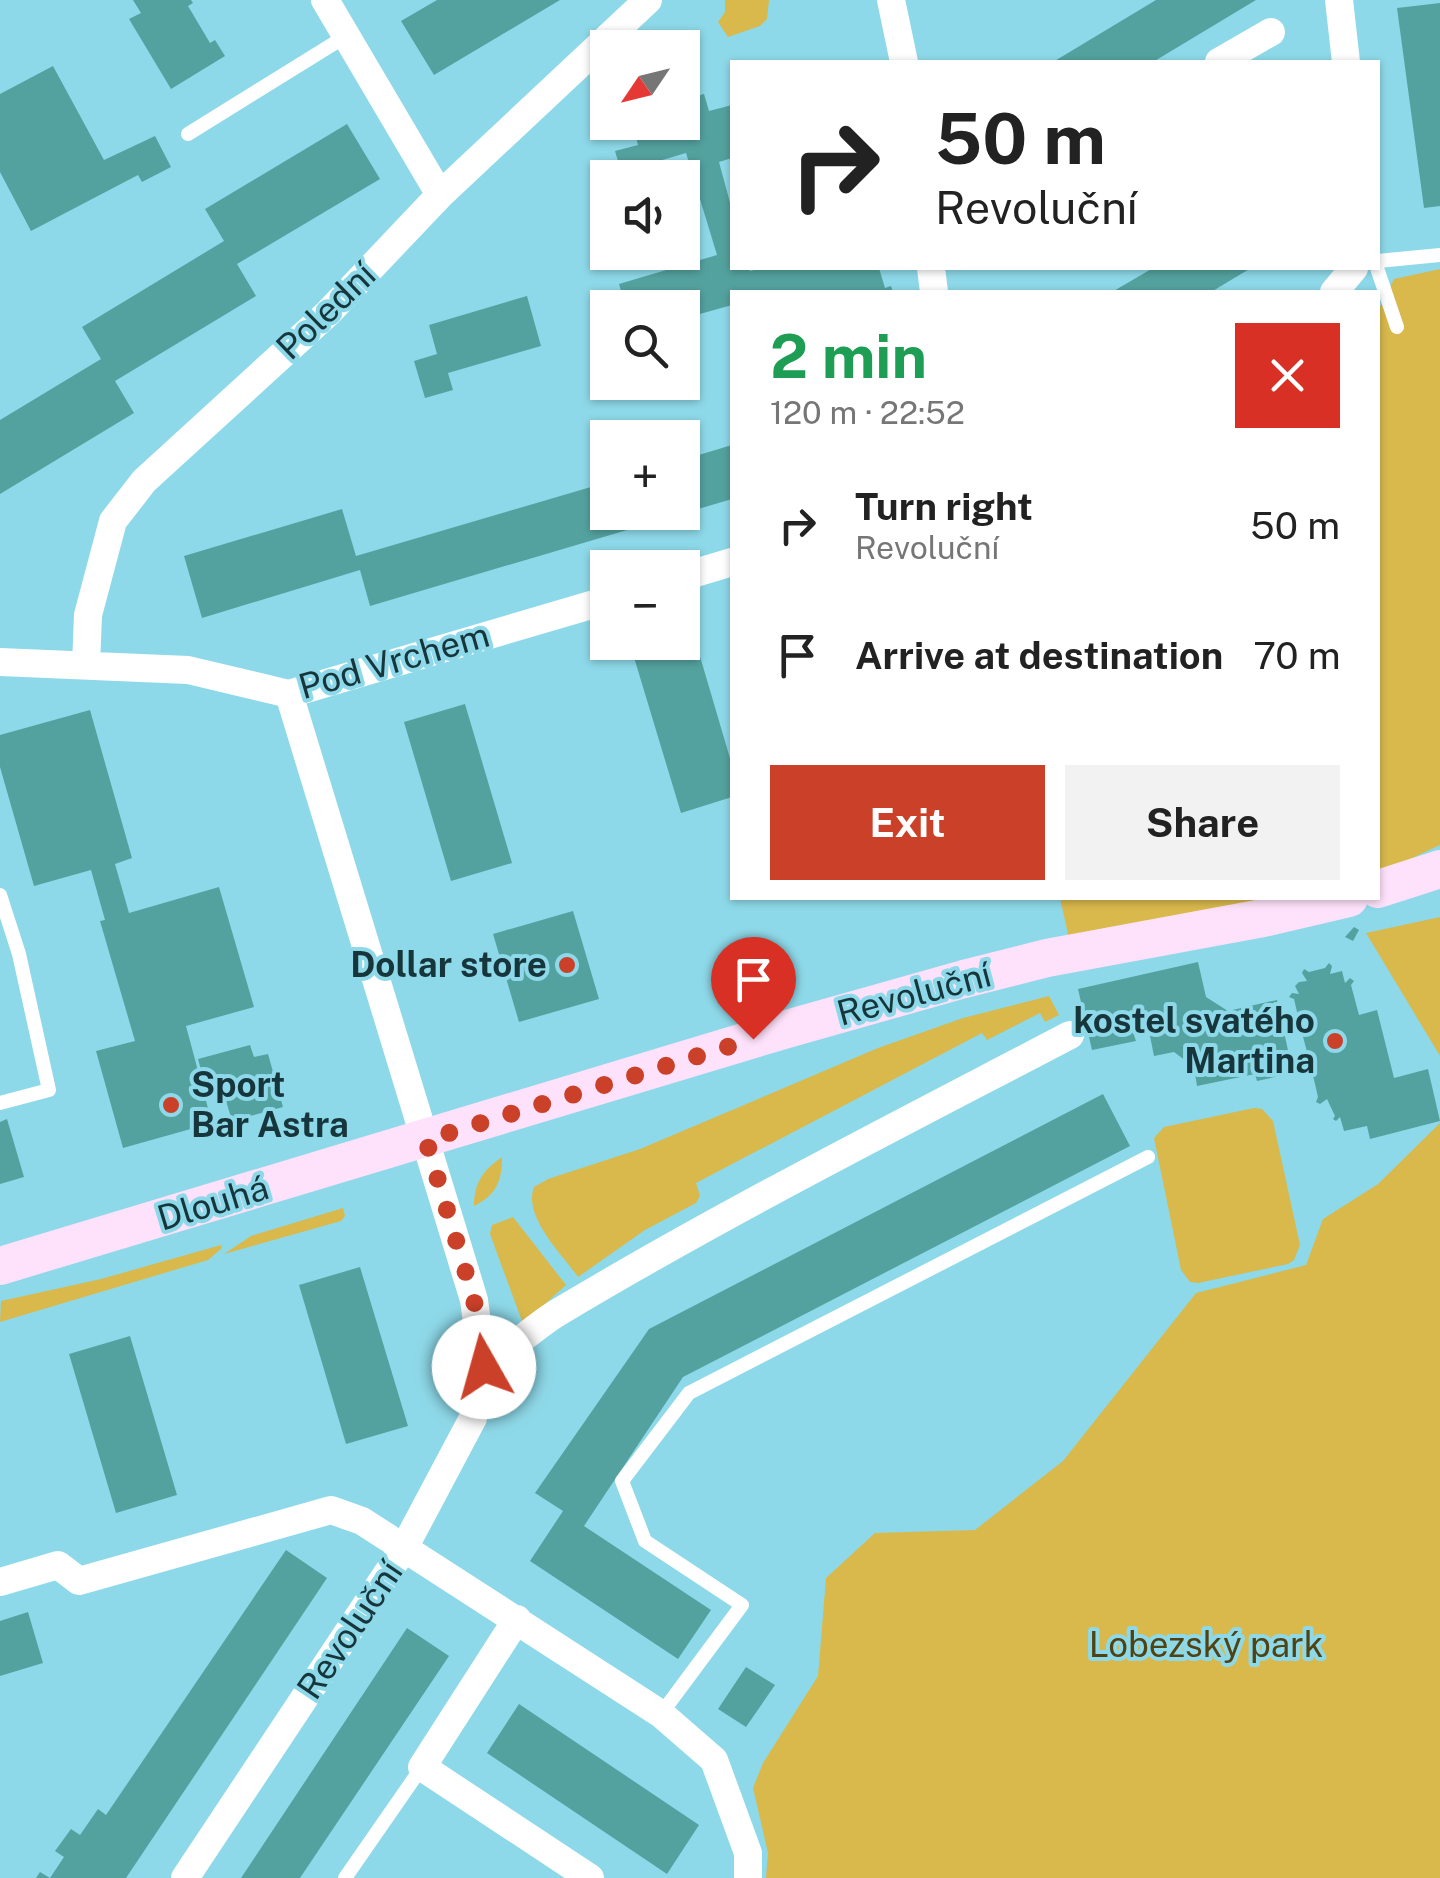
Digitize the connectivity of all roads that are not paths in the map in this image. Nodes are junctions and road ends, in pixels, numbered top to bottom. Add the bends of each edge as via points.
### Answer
1 (325, 0) edge
2 (648, 0) edge
3 (891, 0) edge
4 (1339, 0) edge
5 (1271, 32) dead end
6 (346, 36) junction
7 (904, 60) edge
8 (1222, 60) edge
9 (1346, 60) edge
10 (188, 134) dead end
11 (440, 195) junction
12 (1440, 255) edge
13 (1380, 268) edge
14 (1380, 302) edge
15 (1397, 326) dead end
16 (730, 563) edge
17 (700, 572) edge
18 (590, 605) edge
19 (0, 662) edge
20 (86, 665) junction
21 (289, 694) junction
22 (1440, 869) edge
23 (1380, 888) edge
24 (0, 895) edge
25 (1340, 900) edge
26 (18, 954) junction
27 (0, 960) edge
28 (1070, 1034) dead end
29 (0, 1103) edge
30 (426, 1140) junction
31 (1148, 1158) dead end
32 (0, 1266) edge
33 (484, 1367) junction
34 (404, 1548) junction
35 (0, 1582) edge
36 (517, 1619) junction
37 (660, 1714) junction
38 (422, 1767) junction
39 (185, 1878) edge
40 (345, 1878) edge
41 (590, 1878) edge
42 (748, 1878) edge

1 - 6 street
2 - 11 street, Polední
3 - 7 street
4 - 9 street
5 - 8 street
6 - 10 lane
6 - 11 street
11 - 20 street, Polední via 328,313 144,481 112,522 88,615
12 - 13 lane
14 - 15 lane
16 - 17 street
18 - 21 street, Pod Vrchem
19 - 20 street, Pod Vrchem
20 - 21 street, Pod Vrchem via 188,670
21 - 30 street
22 - 23 street
24 - 26 lane
25 - 30 street, Revoluční via 964,979
26 - 27 lane
26 - 29 lane via 49,1090
28 - 33 street via 716,1222 552,1316
30 - 32 street, Dlouhá
30 - 33 street, Revoluční via 474,1300
31 - 37 lane via 689,1392 622,1481 645,1541 742,1604
33 - 34 street, Revoluční via 473,1418
34 - 35 street via 362,1520 331,1510 79,1581 58,1565
34 - 36 street
34 - 39 street, Revoluční
36 - 37 street
36 - 38 street
37 - 42 street via 714,1760 748,1853
38 - 40 lane
38 - 41 street

